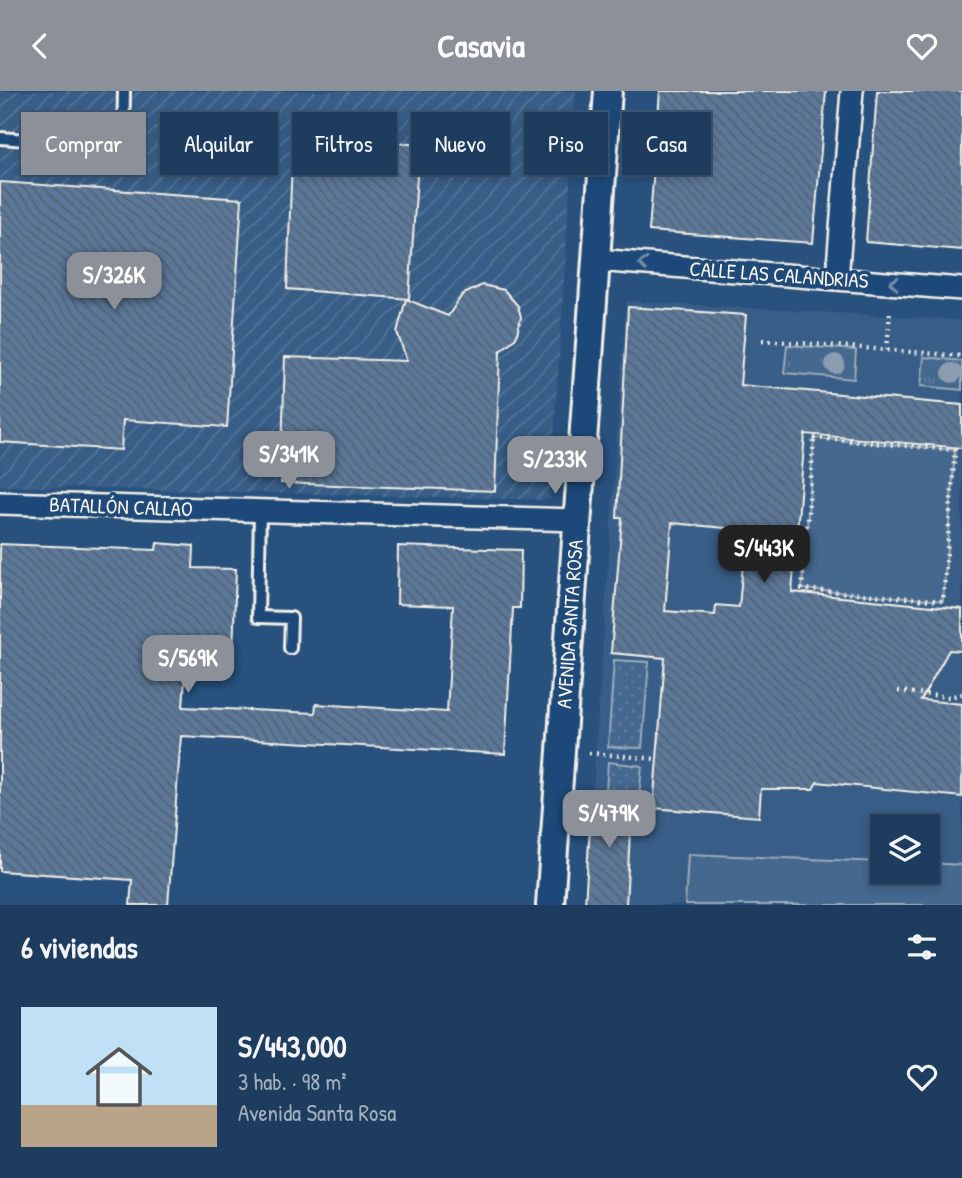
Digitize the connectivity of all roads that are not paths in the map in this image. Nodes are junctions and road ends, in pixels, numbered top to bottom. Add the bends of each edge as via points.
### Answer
1 (124, 91) edge
2 (608, 91) edge
3 (852, 91) edge
4 (0, 138) edge
5 (596, 260) junction
6 (837, 279) junction
7 (962, 289) edge
8 (0, 503) edge
9 (260, 511) junction
10 (578, 520) junction
11 (290, 648) dead end
12 (550, 905) edge

1 - 4 lane via 123,147
2 - 5 street, AVENIDA SANTA ROSA
3 - 6 street
6 -> 5 street, CALLE LAS CALANDRIAS
5 - 10 street, AVENIDA SANTA ROSA
7 -> 6 street, CALLE LAS CALANDRIAS
8 - 9 street, BATALLÓN CALLAO
9 - 10 street, BATALLÓN CALLAO
9 - 11 lane via 258,617 290,618
10 - 12 street, AVENIDA SANTA ROSA

